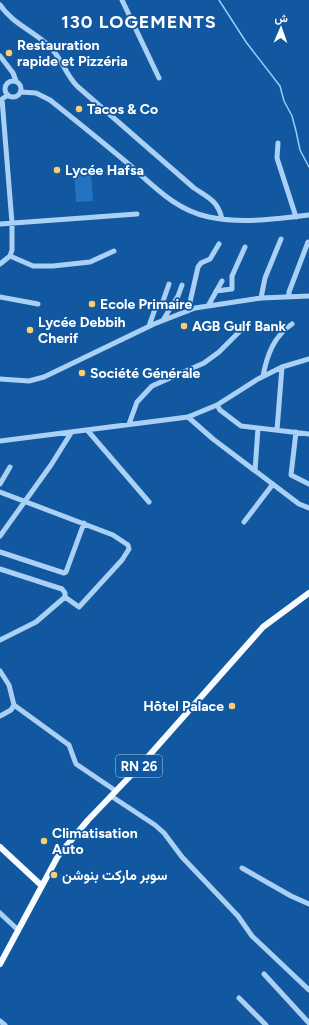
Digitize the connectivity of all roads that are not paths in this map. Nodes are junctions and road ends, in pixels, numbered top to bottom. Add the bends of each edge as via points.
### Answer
1 (122, 0) edge
2 (0, 5) edge
3 (0, 56) edge
4 (159, 78) dead end
5 (16, 81) junction
6 (5, 92) edge
7 (21, 92) junction
8 (278, 143) dead end
9 (137, 214) dead end
10 (309, 215) edge
11 (296, 217) junction
12 (222, 219) junction
13 (12, 223) junction
14 (0, 224) edge
15 (282, 239) dead end
16 (308, 242) dead end
17 (219, 244) dead end
18 (245, 247) dead end
19 (114, 250) dead end
20 (10, 256) junction
21 (0, 264) edge
22 (222, 281) dead end
23 (169, 284) dead end
24 (182, 285) dead end
25 (216, 291) junction
26 (309, 296) edge
27 (0, 297) edge
28 (289, 297) junction
29 (261, 298) junction
30 (38, 304) dead end
31 (208, 306) junction
32 (188, 311) junction
33 (163, 320) junction
34 (292, 324) dead end
35 (149, 326) junction
36 (242, 329) dead end
37 (309, 359) edge
38 (282, 367) junction
39 (263, 376) junction
40 (0, 379) edge
41 (217, 405) junction
42 (188, 416) junction
43 (129, 424) junction
44 (258, 428) junction
45 (277, 430) junction
46 (88, 431) junction
47 (296, 432) junction
48 (71, 433) junction
49 (309, 434) edge
50 (0, 441) edge
51 (10, 467) dead end
52 (255, 471) junction
53 (0, 484) edge
54 (273, 484) junction
55 (309, 484) edge
56 (0, 492) edge
57 (23, 502) junction
58 (149, 502) dead end
59 (309, 508) edge
60 (244, 522) dead end
61 (84, 523) junction
62 (0, 536) edge
63 (0, 552) edge
64 (0, 569) edge
65 (309, 593) edge
66 (64, 597) junction
67 (0, 640) edge
68 (0, 672) edge
69 (14, 705) junction
70 (0, 716) edge
71 (116, 791) junction
72 (111, 796) junction
73 (0, 847) edge
74 (242, 868) dead end
75 (42, 886) junction
76 (309, 904) edge
77 (0, 913) edge
78 (18, 930) junction
79 (0, 964) edge
80 (264, 974) dead end
81 (309, 990) edge
82 (239, 998) dead end
83 (0, 1021) edge
84 (309, 1023) edge
85 (5, 1025) edge
86 (266, 1025) edge

1 - 4 street
2 - 12 street via 13,20 49,46 77,86 194,188 214,201 220,208
3 - 5 street
5 - 6 street via 9,82
5 - 7 street via 20,84
6 - 7 street via 16,96
6 - 13 street via 2,99
7 - 12 street via 36,93 50,100 159,192 183,208
8 - 11 street via 278,158
9 - 13 street
10 - 11 street
11 - 12 street via 274,220
13 - 14 street
13 - 20 street
15 - 29 street via 265,278
16 - 28 street
17 - 32 street via 210,259 198,267
18 - 25 street via 232,276 232,289
19 - 20 street via 90,262 52,266 33,266
20 - 21 street
22 - 25 street
23 - 35 street via 162,304 155,309
24 - 33 street
25 - 31 street
26 - 28 street
27 - 30 street
28 - 29 street
29 - 31 street
31 - 32 street
32 - 33 street
33 - 35 street
34 - 39 street via 270,349
35 - 40 street via 44,376 29,381
36 - 43 street via 204,363 152,386 137,402
37 - 38 street
38 - 39 street
38 - 45 street
39 - 41 street
41 - 42 street
41 - 44 street via 241,426
42 - 43 street
42 - 52 street
43 - 46 street
44 - 45 street
44 - 52 street
45 - 47 street
46 - 48 street
46 - 58 street
47 - 49 street
47 - 55 street via 291,475
48 - 50 street
48 - 57 street
51 - 53 street
52 - 54 street
54 - 59 street via 299,504
54 - 60 street
56 - 57 street
57 - 61 street
57 - 62 street
61 - 63 street via 64,573
61 - 66 street via 113,535 128,545 129,549 79,607
64 - 66 street via 62,589
65 - 71 main road, RN 26 via 263,627
66 - 67 street via 36,622
68 - 69 street via 9,685
69 - 70 street via 11,710
69 - 71 street via 69,745 76,764
71 - 72 main road, RN 26
72 - 75 main road, RN 26 via 58,856
72 - 81 street via 164,833 182,857 238,916 252,936
73 - 75 main road
74 - 76 street
75 - 78 main road, RN 26
77 - 78 street
78 - 79 main road, RN 26
80 - 84 street
82 - 86 street
83 - 85 street

